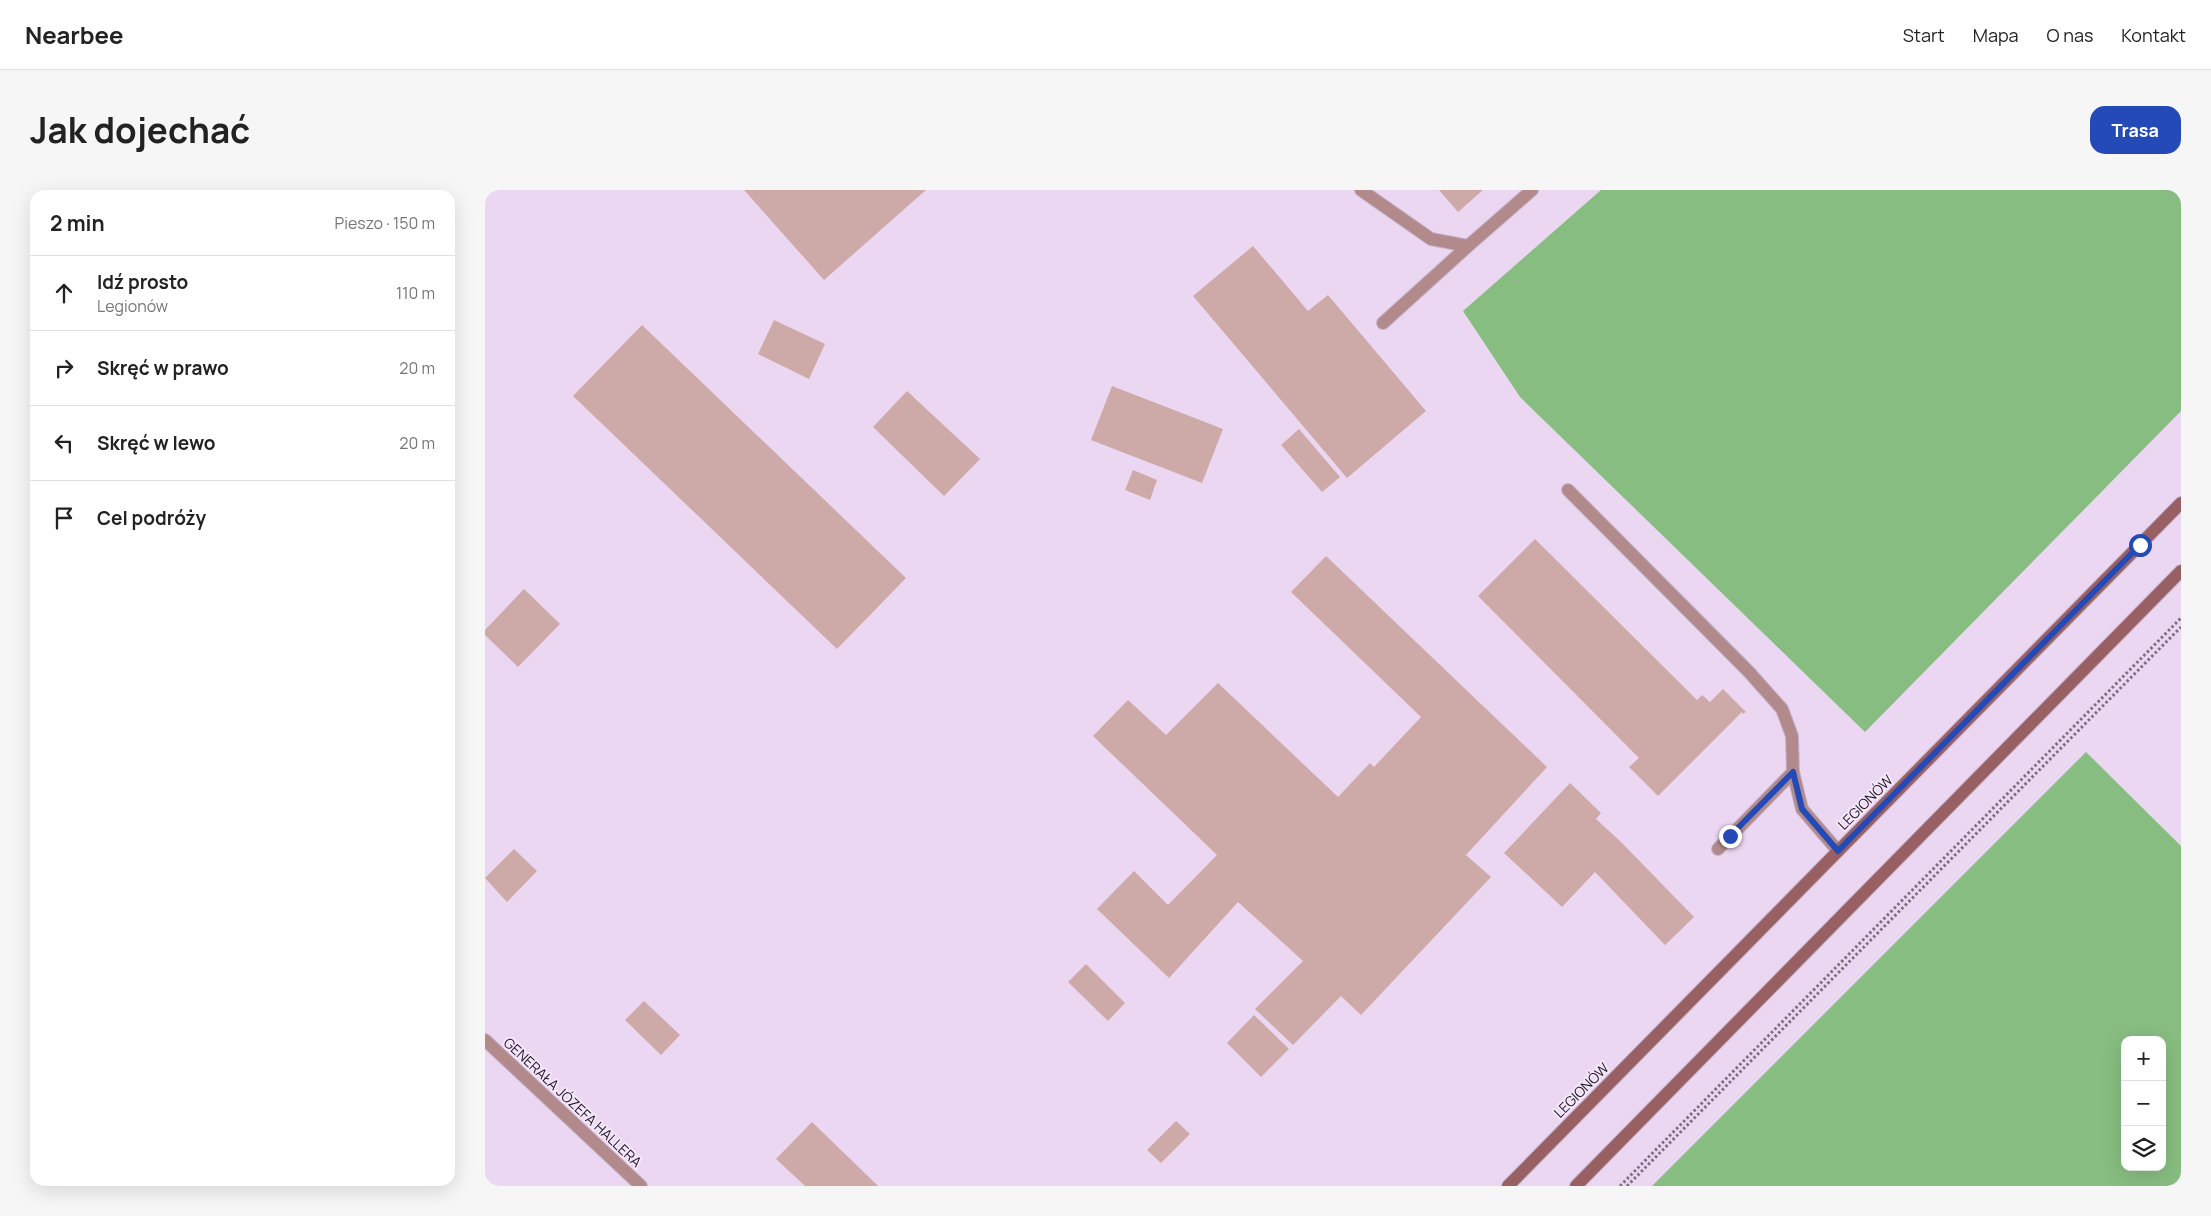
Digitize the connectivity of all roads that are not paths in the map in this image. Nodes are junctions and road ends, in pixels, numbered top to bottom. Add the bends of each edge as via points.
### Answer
1 (1361, 190) edge
2 (1532, 190) edge
3 (1468, 246) junction
4 (1383, 324) dead end
5 (1568, 490) dead end
6 (2181, 503) edge
7 (2181, 571) edge
8 (1793, 772) junction
9 (1718, 849) dead end
10 (1838, 851) junction
11 (485, 1040) edge
12 (641, 1186) edge
13 (1508, 1186) edge
14 (1576, 1186) edge

1 - 3 street via 1431,239
2 - 3 street
3 - 4 street
5 - 8 street via 1782,709 1792,736
6 - 10 street, LEGIONÓW
7 - 14 street
8 - 9 street
8 - 10 street via 1802,809
10 - 13 street, LEGIONÓW
11 - 12 street, GENERAŁA JÓZEFA HALLERA

